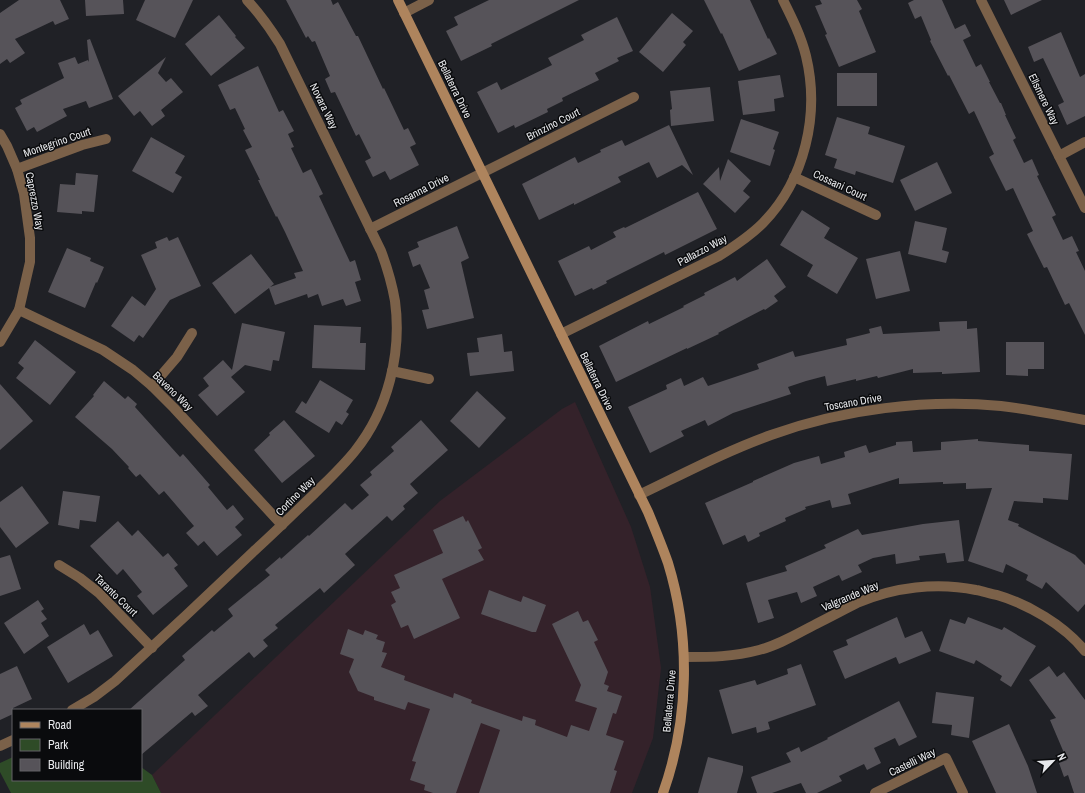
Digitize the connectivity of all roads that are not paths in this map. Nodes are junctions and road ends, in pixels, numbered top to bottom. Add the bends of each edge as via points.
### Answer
1 (246, 0) edge
2 (398, 0) edge
3 (429, 0) edge
4 (783, 0) edge
5 (981, 0) edge
6 (404, 12) junction
7 (634, 97) dead end
8 (0, 134) edge
9 (106, 139) dead end
10 (1085, 142) edge
11 (1059, 156) junction
12 (17, 169) junction
13 (482, 173) junction
14 (794, 177) junction
15 (1085, 208) edge
16 (876, 216) dead end
17 (370, 229) junction
18 (19, 310) junction
19 (192, 333) dead end
20 (561, 334) junction
21 (0, 342) edge
22 (392, 371) junction
23 (429, 379) dead end
24 (152, 386) junction
25 (1085, 420) edge
26 (639, 495) junction
27 (282, 525) junction
28 (59, 565) dead end
29 (152, 648) junction
30 (1085, 651) edge
31 (684, 657) junction
32 (74, 709) edge
33 (12, 740) edge
34 (0, 746) edge
35 (663, 793) edge
36 (875, 793) edge
37 (963, 793) edge

1 - 17 street, Novara Way via 280,44
2 - 6 street, Bellaterra Drive
3 - 6 street
4 - 14 street, Pallazzo Way via 798,30 806,55 812,93 805,150
5 - 11 street, Ellsmere Way
6 - 13 street, Bellaterra Drive
7 - 13 street, Brinzino Court
8 - 12 street, Caprezzo Way
9 - 12 street, Montegrino Court
10 - 11 street
11 - 15 street, Ellsmere Way
12 - 18 street, Caprezzo Way via 24,194 30,238 30,262
13 - 17 street, Rosanna Drive
13 - 20 street, Bellaterra Drive
14 - 16 street, Cossani Court
14 - 20 street, Pallazzo Way via 780,201 743,241 720,256
17 - 22 street, Cortino Way via 388,270 395,300 396,351
18 - 21 street, Caprezzo Way
18 - 24 street, Baveno Way via 103,350
19 - 24 street via 177,357
20 - 26 street, Bellaterra Drive
22 - 23 street
22 - 27 street, Cortino Way via 376,418 355,451
24 - 27 street, Baveno Way
25 - 26 street, Toscano Drive via 1000,406 950,404 868,411 820,420 773,434
26 - 31 street, Bellaterra Drive via 668,563 680,616
27 - 29 street, Cortino Way
28 - 29 street, Taranto Court via 100,593
29 - 32 street, Cortino Way via 115,681
30 - 31 street, Valgrande Way via 1067,633 1024,606 976,590 946,586 916,587 886,593 858,603 778,644 760,650 733,656
31 - 35 street, Bellaterra Drive via 679,737
33 - 34 street
36 - 37 street, Castelli Way via 946,758

